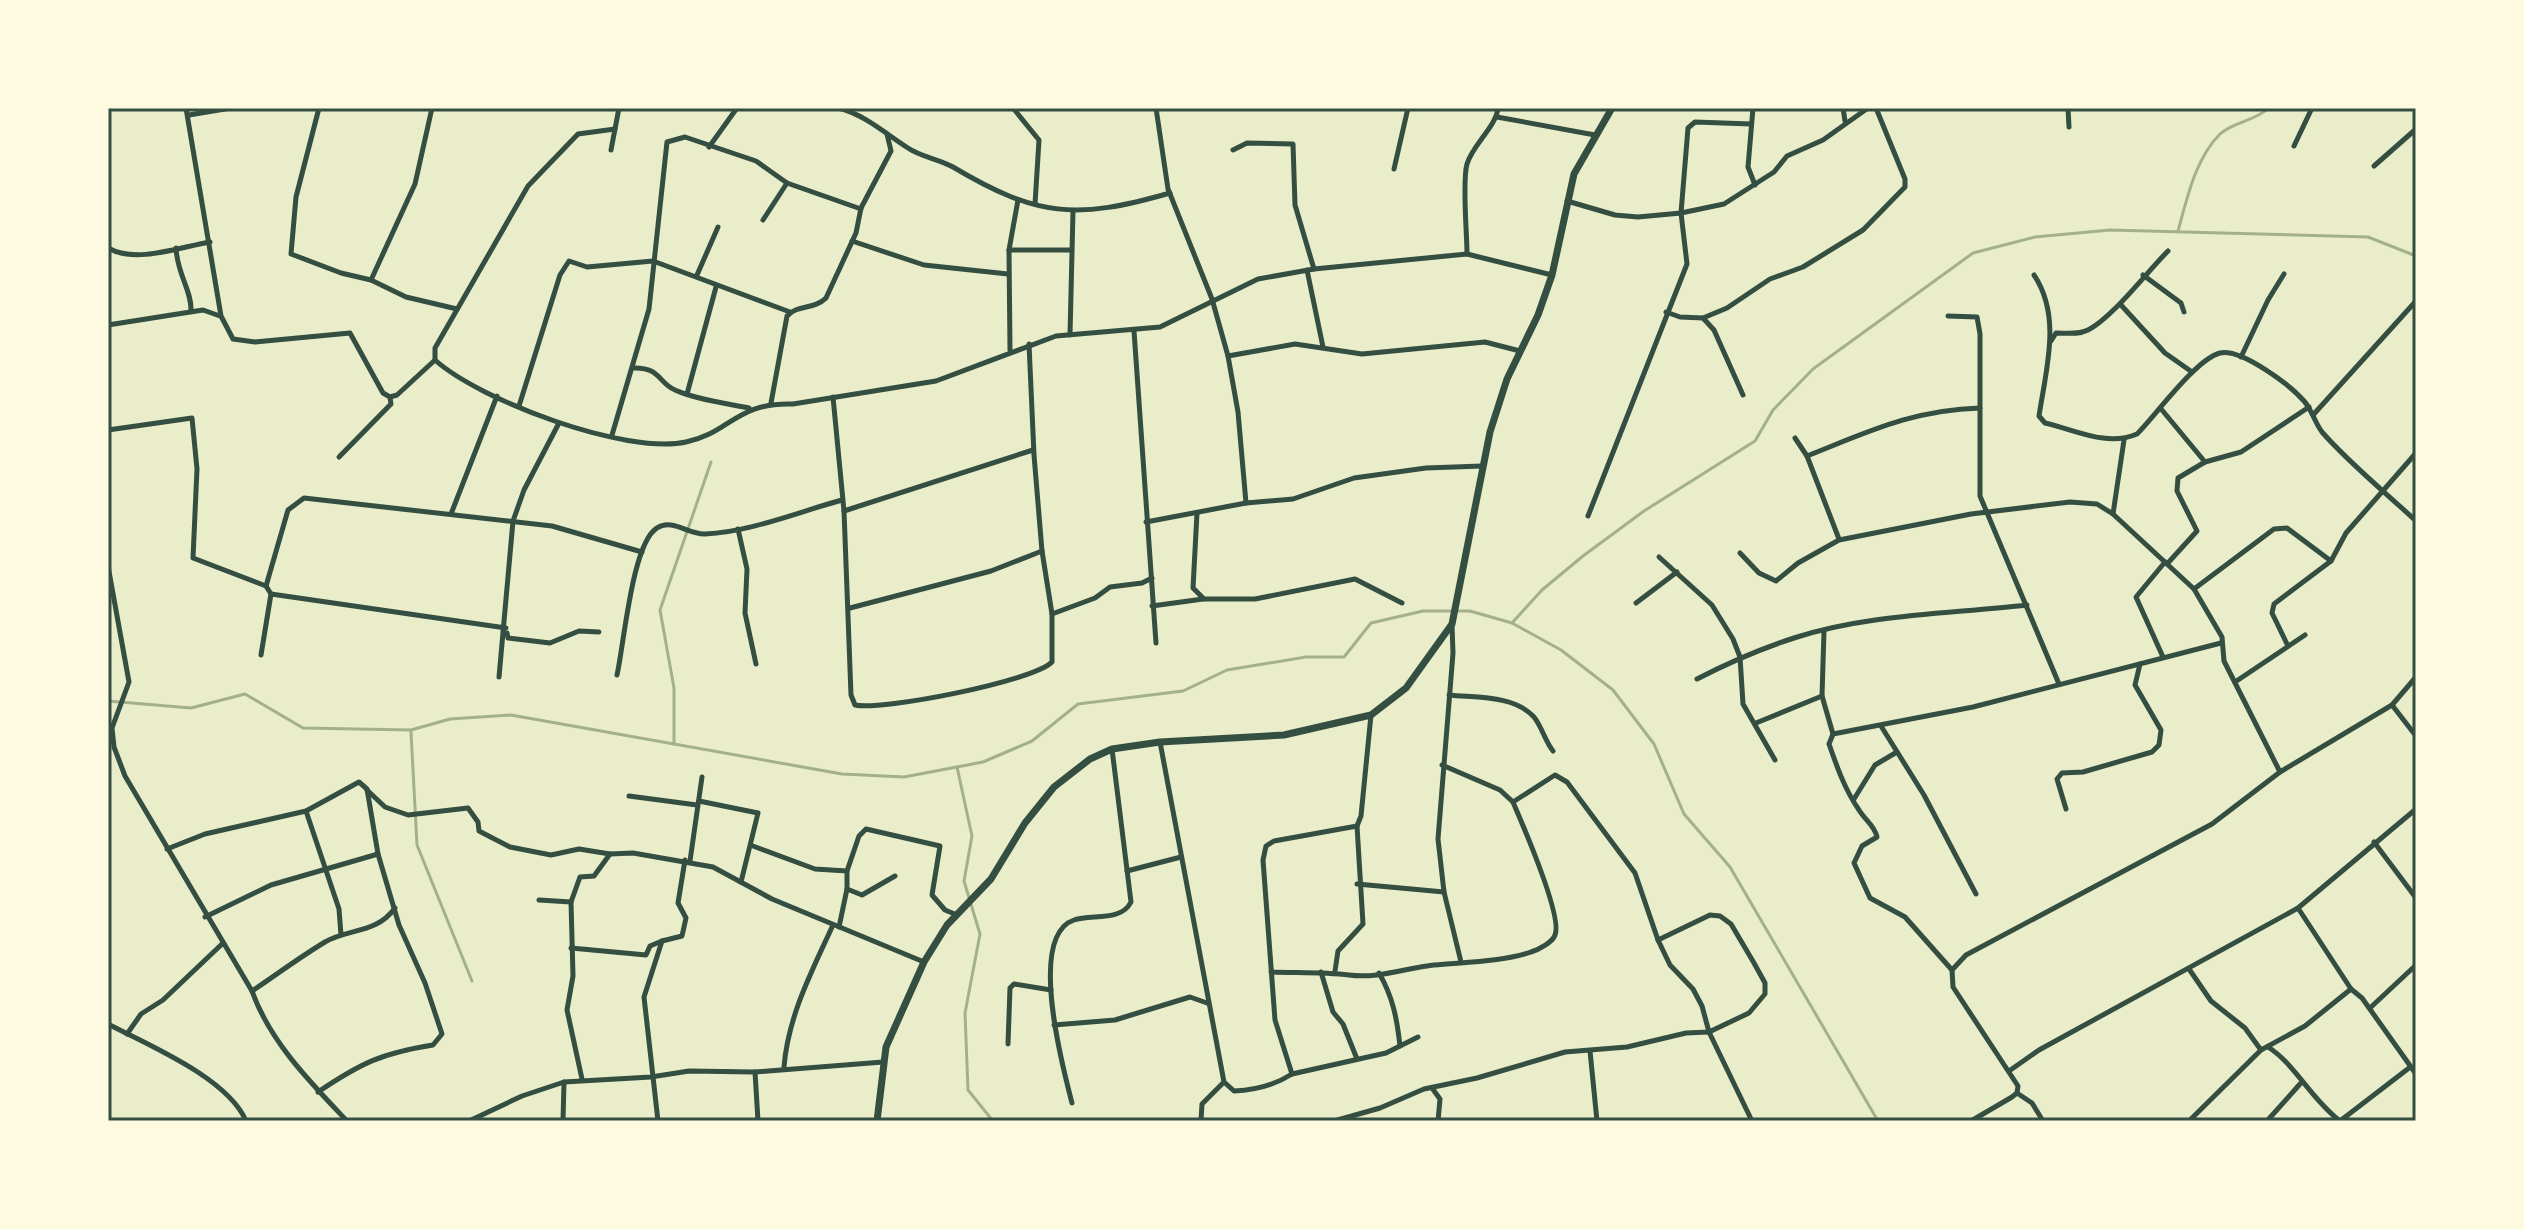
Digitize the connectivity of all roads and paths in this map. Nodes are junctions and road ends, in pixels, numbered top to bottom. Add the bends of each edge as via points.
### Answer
1 (186, 108) edge
2 (231, 108) edge
3 (319, 108) edge
4 (432, 108) edge
5 (619, 108) edge
6 (737, 108) edge
7 (839, 108) edge
8 (1013, 108) edge
9 (1156, 108) edge
10 (1408, 108) edge
11 (1498, 108) edge
12 (1612, 108) edge
13 (1753, 108) edge
14 (1843, 108) edge
15 (1868, 108) edge
16 (1876, 108) edge
17 (2068, 108) edge
18 (2312, 108) edge
19 (189, 115) junction
20 (1497, 117) junction
21 (1844, 122) junction
22 (1751, 124) junction
23 (2069, 127) dead end
24 (615, 129) junction
25 (2416, 129) edge
26 (887, 133) junction
27 (1595, 135) junction
28 (2294, 146) dead end
29 (709, 147) junction
30 (905, 147) junction
31 (611, 150) dead end
32 (1233, 150) dead end
33 (891, 151) junction
34 (2374, 166) dead end
35 (1394, 169) dead end
36 (787, 183) junction
37 (1755, 185) junction
38 (1170, 193) junction
39 (1018, 200) junction
40 (1566, 201) junction
41 (1035, 204) junction
42 (861, 209) junction
43 (1073, 211) junction
44 (1681, 213) junction
45 (763, 220) dead end
46 (718, 227) dead end
47 (852, 241) junction
48 (210, 242) junction
49 (108, 248) edge
50 (176, 248) junction
51 (1009, 250) junction
52 (1071, 250) junction
53 (2168, 251) dead end
54 (1467, 254) junction
55 (653, 261) junction
56 (1310, 270) junction
57 (1008, 274) junction
58 (2284, 274) dead end
59 (697, 275) junction
60 (1552, 275) junction
61 (2034, 275) dead end
62 (2143, 275) junction
63 (371, 280) junction
64 (716, 287) junction
65 (1212, 299) junction
66 (2416, 301) edge
67 (2121, 305) junction
68 (457, 309) junction
69 (191, 311) junction
70 (790, 312) junction
71 (1666, 312) junction
72 (2184, 312) dead end
73 (221, 316) junction
74 (1948, 316) dead end
75 (1703, 318) junction
76 (108, 325) edge
77 (1134, 331) junction
78 (1070, 335) junction
79 (2051, 342) junction
80 (1029, 344) junction
81 (1323, 347) junction
82 (1010, 350) junction
83 (1520, 351) junction
84 (1228, 356) junction
85 (2241, 357) junction
86 (435, 360) junction
87 (633, 368) junction
88 (2193, 372) junction
89 (687, 394) junction
90 (1743, 395) dead end
91 (497, 396) junction
92 (390, 397) junction
93 (833, 397) junction
94 (771, 403) junction
95 (519, 406) junction
96 (2309, 407) junction
97 (749, 408) junction
98 (1980, 408) junction
99 (2162, 410) junction
100 (2313, 415) junction
101 (559, 423) junction
102 (108, 430) edge
103 (612, 435) junction
104 (1795, 438) dead end
105 (2124, 440) junction
106 (1033, 450) junction
107 (2416, 453) edge
108 (1807, 456) junction
109 (339, 457) dead end
110 (2205, 462) junction
111 (1482, 466) junction
112 (2382, 488) junction
113 (842, 500) junction
114 (1246, 503) junction
115 (844, 511) junction
116 (1197, 513) junction
117 (1985, 513) junction
118 (451, 514) junction
119 (2113, 514) junction
120 (1588, 516) dead end
121 (513, 521) junction
122 (2416, 521) edge
123 (1146, 522) junction
124 (738, 529) junction
125 (1839, 540) junction
126 (1042, 551) junction
127 (642, 552) junction
128 (1740, 553) dead end
129 (1659, 557) dead end
130 (2331, 561) junction
131 (2166, 563) junction
132 (108, 566) edge
133 (1677, 572) junction
134 (1152, 578) junction
135 (266, 586) junction
136 (2194, 589) junction
137 (271, 594) junction
138 (1204, 599) junction
139 (1402, 603) dead end
140 (1636, 603) dead end
141 (2027, 605) junction
142 (1152, 606) junction
143 (850, 608) junction
144 (1052, 614) junction
145 (118, 615) junction
146 (108, 617) edge
147 (1452, 624) junction
148 (506, 628) junction
149 (1824, 631) junction
150 (599, 632) dead end
151 (2305, 635) dead end
152 (1156, 643) dead end
153 (2221, 643) junction
154 (2288, 646) junction
155 (261, 655) dead end
156 (1740, 657) junction
157 (2163, 657) junction
158 (756, 664) dead end
159 (2140, 664) junction
160 (617, 675) dead end
161 (499, 677) dead end
162 (2416, 677) edge
163 (1697, 679) dead end
164 (2235, 682) junction
165 (2059, 684) junction
166 (1449, 695) junction
167 (1822, 696) junction
168 (2392, 705) junction
169 (1371, 715) junction
170 (1756, 723) junction
171 (1881, 726) junction
172 (1833, 734) junction
173 (2416, 736) edge
174 (111, 740) edge
175 (1160, 742) junction
176 (1112, 749) junction
177 (1553, 751) dead end
178 (1897, 752) junction
179 (1775, 760) dead end
180 (1442, 765) junction
181 (2280, 772) junction
182 (702, 777) dead end
183 (367, 789) junction
184 (629, 796) dead end
185 (1853, 800) junction
186 (1513, 802) junction
187 (698, 803) junction
188 (2066, 809) dead end
189 (2416, 809) edge
190 (306, 811) junction
191 (1357, 826) junction
192 (2374, 842) junction
193 (753, 846) junction
194 (167, 849) junction
195 (378, 854) junction
196 (610, 854) junction
197 (1181, 857) junction
198 (688, 861) junction
199 (326, 868) junction
200 (847, 871) junction
201 (1127, 871) junction
202 (895, 876) dead end
203 (741, 882) junction
204 (1357, 884) junction
205 (847, 889) junction
206 (1444, 892) junction
207 (1976, 894) dead end
208 (2416, 898) edge
209 (539, 900) dead end
210 (571, 902) junction
211 (395, 907) junction
212 (2298, 908) junction
213 (957, 915) junction
214 (205, 917) junction
215 (386, 921) junction
216 (399, 925) junction
217 (836, 926) junction
218 (341, 935) junction
219 (1658, 940) junction
220 (662, 941) junction
221 (222, 944) junction
222 (571, 948) junction
223 (924, 962) junction
224 (1461, 962) junction
225 (2416, 965) edge
226 (2189, 969) junction
227 (1952, 970) junction
228 (1335, 971) junction
229 (1271, 972) junction
230 (1321, 972) junction
231 (1379, 973) junction
232 (2351, 989) junction
233 (1051, 990) junction
234 (252, 991) junction
235 (1207, 1003) junction
236 (2370, 1008) junction
237 (108, 1024) edge
238 (1054, 1025) junction
239 (1709, 1032) junction
240 (127, 1034) junction
241 (1418, 1037) dead end
242 (1008, 1044) dead end
243 (1400, 1046) junction
244 (2264, 1048) junction
245 (1590, 1051) junction
246 (1357, 1059) junction
247 (883, 1062) junction
248 (784, 1067) junction
249 (2409, 1068) junction
250 (2009, 1071) junction
251 (755, 1072) junction
252 (1292, 1074) junction
253 (2416, 1074) edge
254 (651, 1077) junction
255 (582, 1079) junction
256 (564, 1082) junction
257 (1224, 1082) junction
258 (2299, 1082) junction
259 (1431, 1088) junction
260 (318, 1092) junction
261 (2017, 1093) junction
262 (1072, 1103) dead end
263 (246, 1121) edge
264 (347, 1121) edge
265 (469, 1121) edge
266 (563, 1121) edge
267 (658, 1121) edge
268 (758, 1121) edge
269 (877, 1121) edge
270 (1201, 1121) edge
271 (1334, 1121) edge
272 (1438, 1121) edge
273 (1597, 1121) edge
274 (1752, 1121) edge
275 (1971, 1121) edge
276 (2043, 1121) edge
277 (2189, 1121) edge
278 (2267, 1121) edge
279 (2340, 1121) edge

1 - 19 street
2 - 19 street
3 - 63 street via 296,197 291,254
4 - 63 street via 415,184
5 - 24 street
6 - 29 street
7 - 26 street
8 - 41 street via 1039,140
9 - 38 street
10 - 35 street
11 - 20 street
12 - 27 street
13 - 22 street
14 - 21 street
15 - 21 street
16 - 75 street via 1905,187 1863,230
17 - 23 street
18 - 28 street
19 - 48 street
20 - 27 street
20 - 54 street via 1477,141 1466,167
21 - 37 street via 1823,140 1787,156
22 - 37 street via 1748,167
22 - 44 street via 1690,125
24 - 31 street
24 - 68 street via 578,134 528,186
25 - 34 street
26 - 30 street
26 - 33 street
27 - 40 street
29 - 36 street via 756,161
29 - 55 street via 685,137 667,142
30 - 33 street
30 - 39 street
32 - 56 street via 1265,141 1293,144 1295,205
33 - 42 street
36 - 42 street
36 - 45 street
37 - 44 street via 1724,204
38 - 43 street via 1128,205
38 - 65 street
39 - 41 street
39 - 51 street
40 - 44 street via 1615,215
40 - 60 street
41 - 43 street
42 - 47 street
43 - 52 street
44 - 71 street via 1687,264
46 - 59 street
47 - 57 street via 924,265
47 - 70 street via 826,298
48 - 50 street
48 - 73 street
49 - 50 street via 138,254
50 - 69 street via 177,270 192,296
51 - 52 street
51 - 57 street
52 - 78 street
53 - 62 street
54 - 56 street
54 - 60 street
55 - 59 street
55 - 87 street via 649,309
55 - 95 street via 587,267 569,261 564,266
56 - 65 street via 1258,279
56 - 81 street
57 - 82 street
58 - 85 street
59 - 64 street
60 - 83 street
61 - 79 street via 2050,305
62 - 67 street
62 - 72 street via 2181,303
63 - 68 street via 406,297
64 - 70 street
64 - 89 street
65 - 77 street via 1160,327
65 - 84 street
66 - 100 street
67 - 79 street via 2089,330 2056,333
67 - 88 street via 2165,353
68 - 86 street via 435,348
69 - 73 street
69 - 76 street
70 - 94 street
71 - 75 street
71 - 120 street
73 - 92 street via 233,339 240,341 350,333
74 - 98 street via 1977,317
75 - 90 street via 1714,330
77 - 78 street
77 - 123 street
78 - 80 street
79 - 105 street via 2041,421 2106,440
80 - 82 street
80 - 106 street
81 - 83 street via 1362,354 1485,342
81 - 84 street via 1281,345
82 - 93 street via 936,381
83 - 111 street
84 - 114 street
85 - 88 street via 2219,353
85 - 96 street via 2292,388
86 - 91 street
86 - 92 street
87 - 89 street via 662,376 672,389
87 - 103 street
88 - 99 street
89 - 97 street
91 - 95 street
91 - 118 street
92 - 109 street via 391,404
93 - 94 street
93 - 113 street
94 - 97 street
95 - 101 street
96 - 100 street
96 - 110 street via 2241,452
97 - 103 street via 689,442 635,443
98 - 108 street via 1920,415 1864,430
98 - 117 street via 1978,476
99 - 105 street
99 - 110 street
100 - 112 street via 2320,430
101 - 103 street
101 - 121 street
102 - 135 street via 192,418 197,469 193,558
104 - 108 street
105 - 119 street
106 - 115 street
106 - 126 street
107 - 112 street
108 - 125 street
110 - 131 street via 2175,483 2197,531
111 - 114 street via 1354,478 1293,499
111 - 147 street
112 - 122 street
112 - 130 street
113 - 115 street
113 - 124 street
114 - 116 street
115 - 143 street
116 - 123 street
116 - 138 street via 1193,588
117 - 119 street via 2070,502 2097,504
117 - 125 street
117 - 141 street
118 - 121 street
118 - 135 street via 304,498 288,510
119 - 131 street
121 - 127 street via 552,526
121 - 148 street
123 - 134 street
124 - 127 street via 701,535 670,525 657,528
124 - 158 street via 747,569 745,613
125 - 128 street via 1776,581 1759,573
126 - 143 street via 991,571
126 - 144 street
127 - 160 street
129 - 133 street
130 - 136 street via 2287,528 2274,529
130 - 154 street via 2274,604 2272,613
131 - 136 street
131 - 157 street via 2136,597
132 - 145 street
133 - 140 street
133 - 156 street via 1712,605
134 - 142 street
134 - 144 street via 1110,587
135 - 137 street
136 - 153 street
137 - 148 street
137 - 155 street
138 - 139 street via 1255,599 1355,579
138 - 142 street
141 - 149 street
141 - 165 street
142 - 152 street
143 - 144 street via 851,695 855,705 863,707 919,701 1045,669 1052,662
145 - 146 street
145 - 174 street via 127,695 116,712
147 - 166 street
147 - 169 street via 1406,688
148 - 150 street via 508,638 534,643 550,643 579,631
148 - 161 street
149 - 156 street
149 - 167 street
151 - 154 street
153 - 157 street
153 - 164 street
154 - 164 street
156 - 163 street
156 - 170 street via 1743,704
157 - 159 street
159 - 165 street
159 - 188 street via 2135,685 2161,730 2159,745 2152,752 2083,772 2062,773 2057,779
162 - 168 street
164 - 181 street
165 - 171 street
166 - 177 street via 1521,707 1534,718
166 - 180 street
167 - 170 street
167 - 172 street
168 - 173 street
168 - 181 street
169 - 175 street via 1284,735
169 - 191 street
170 - 179 street
171 - 172 street
171 - 178 street
172 - 185 street via 1829,744
174 - 194 street
175 - 176 street
175 - 197 street
176 - 201 street
176 - 213 street via 1054,787 991,879
178 - 185 street via 1875,765
178 - 207 street
180 - 186 street via 1500,790
180 - 206 street via 1438,839
181 - 227 street via 2212,824 1966,955
182 - 187 street
183 - 190 street via 359,782
183 - 195 street
183 - 196 street via 385,807 408,815 468,808 479,831 510,847 551,855 579,849
184 - 187 street
185 - 227 street via 1877,837 1857,855 1860,882 1870,898 1905,917
186 - 219 street via 1555,775 1563,777 1635,873
186 - 224 street via 1534,853 1556,933 1534,952
187 - 193 street via 758,813
187 - 198 street
189 - 192 street
190 - 194 street via 205,834
190 - 199 street
191 - 204 street
191 - 229 street via 1266,846
192 - 208 street
192 - 212 street
193 - 200 street via 815,869
193 - 203 street
194 - 214 street
195 - 199 street
195 - 211 street
196 - 198 street
196 - 210 street via 594,876 580,877
197 - 201 street
197 - 235 street
198 - 203 street
198 - 220 street via 678,903 686,918 682,936
199 - 214 street via 271,885
199 - 218 street
200 - 205 street
200 - 213 street via 866,829 940,846 932,895
201 - 233 street via 1127,909 1075,919 1057,934
202 - 205 street via 862,895
203 - 217 street
204 - 206 street
204 - 228 street via 1363,924 1338,951
205 - 217 street
206 - 224 street
209 - 210 street
210 - 222 street
211 - 215 street
211 - 216 street
212 - 226 street
212 - 232 street
213 - 223 street
214 - 221 street
215 - 216 street
215 - 218 street
216 - 260 street via 442,1034 433,1045 358,1064
217 - 223 street
217 - 248 street via 804,988 786,1040
218 - 234 street
219 - 239 street via 1670,965 1693,989
219 - 239 street via 1710,915 1720,916 1731,924 1754,963 1765,994 1749,1013
220 - 222 street via 650,946 646,955
220 - 254 street via 645,988
221 - 234 street
221 - 240 street via 141,1014
222 - 255 street via 567,1010
223 - 247 street via 895,1022
224 - 231 street
225 - 236 street
226 - 244 street via 2211,1001
226 - 250 street
227 - 250 street via 1953,987
228 - 230 street
228 - 231 street
229 - 230 street
229 - 252 street via 1275,1020
230 - 246 street via 1333,1012
231 - 243 street via 1393,1003
232 - 236 street
232 - 244 street via 2305,1026
233 - 238 street
233 - 242 street via 1014,984 1010,988
234 - 260 street via 261,1017
235 - 238 street via 1190,997 1115,1020
235 - 257 street
236 - 249 street
237 - 240 street
238 - 262 street
239 - 245 street
239 - 274 street
240 - 263 street via 217,1086
241 - 243 street
243 - 246 street
244 - 258 street via 2281,1055
244 - 277 street
245 - 259 street via 1565,1052
245 - 273 street
246 - 252 street
247 - 248 street
247 - 269 street
248 - 251 street
249 - 253 street
249 - 279 street
250 - 261 street
251 - 254 street via 689,1071
251 - 268 street
252 - 257 street via 1246,1090 1234,1091
254 - 255 street
254 - 267 street
255 - 256 street
256 - 265 street
256 - 266 street
257 - 270 street via 1202,1104
258 - 278 street
258 - 279 street
259 - 271 street
259 - 272 street via 1440,1099
260 - 264 street
261 - 275 street
261 - 276 street via 2032,1103

